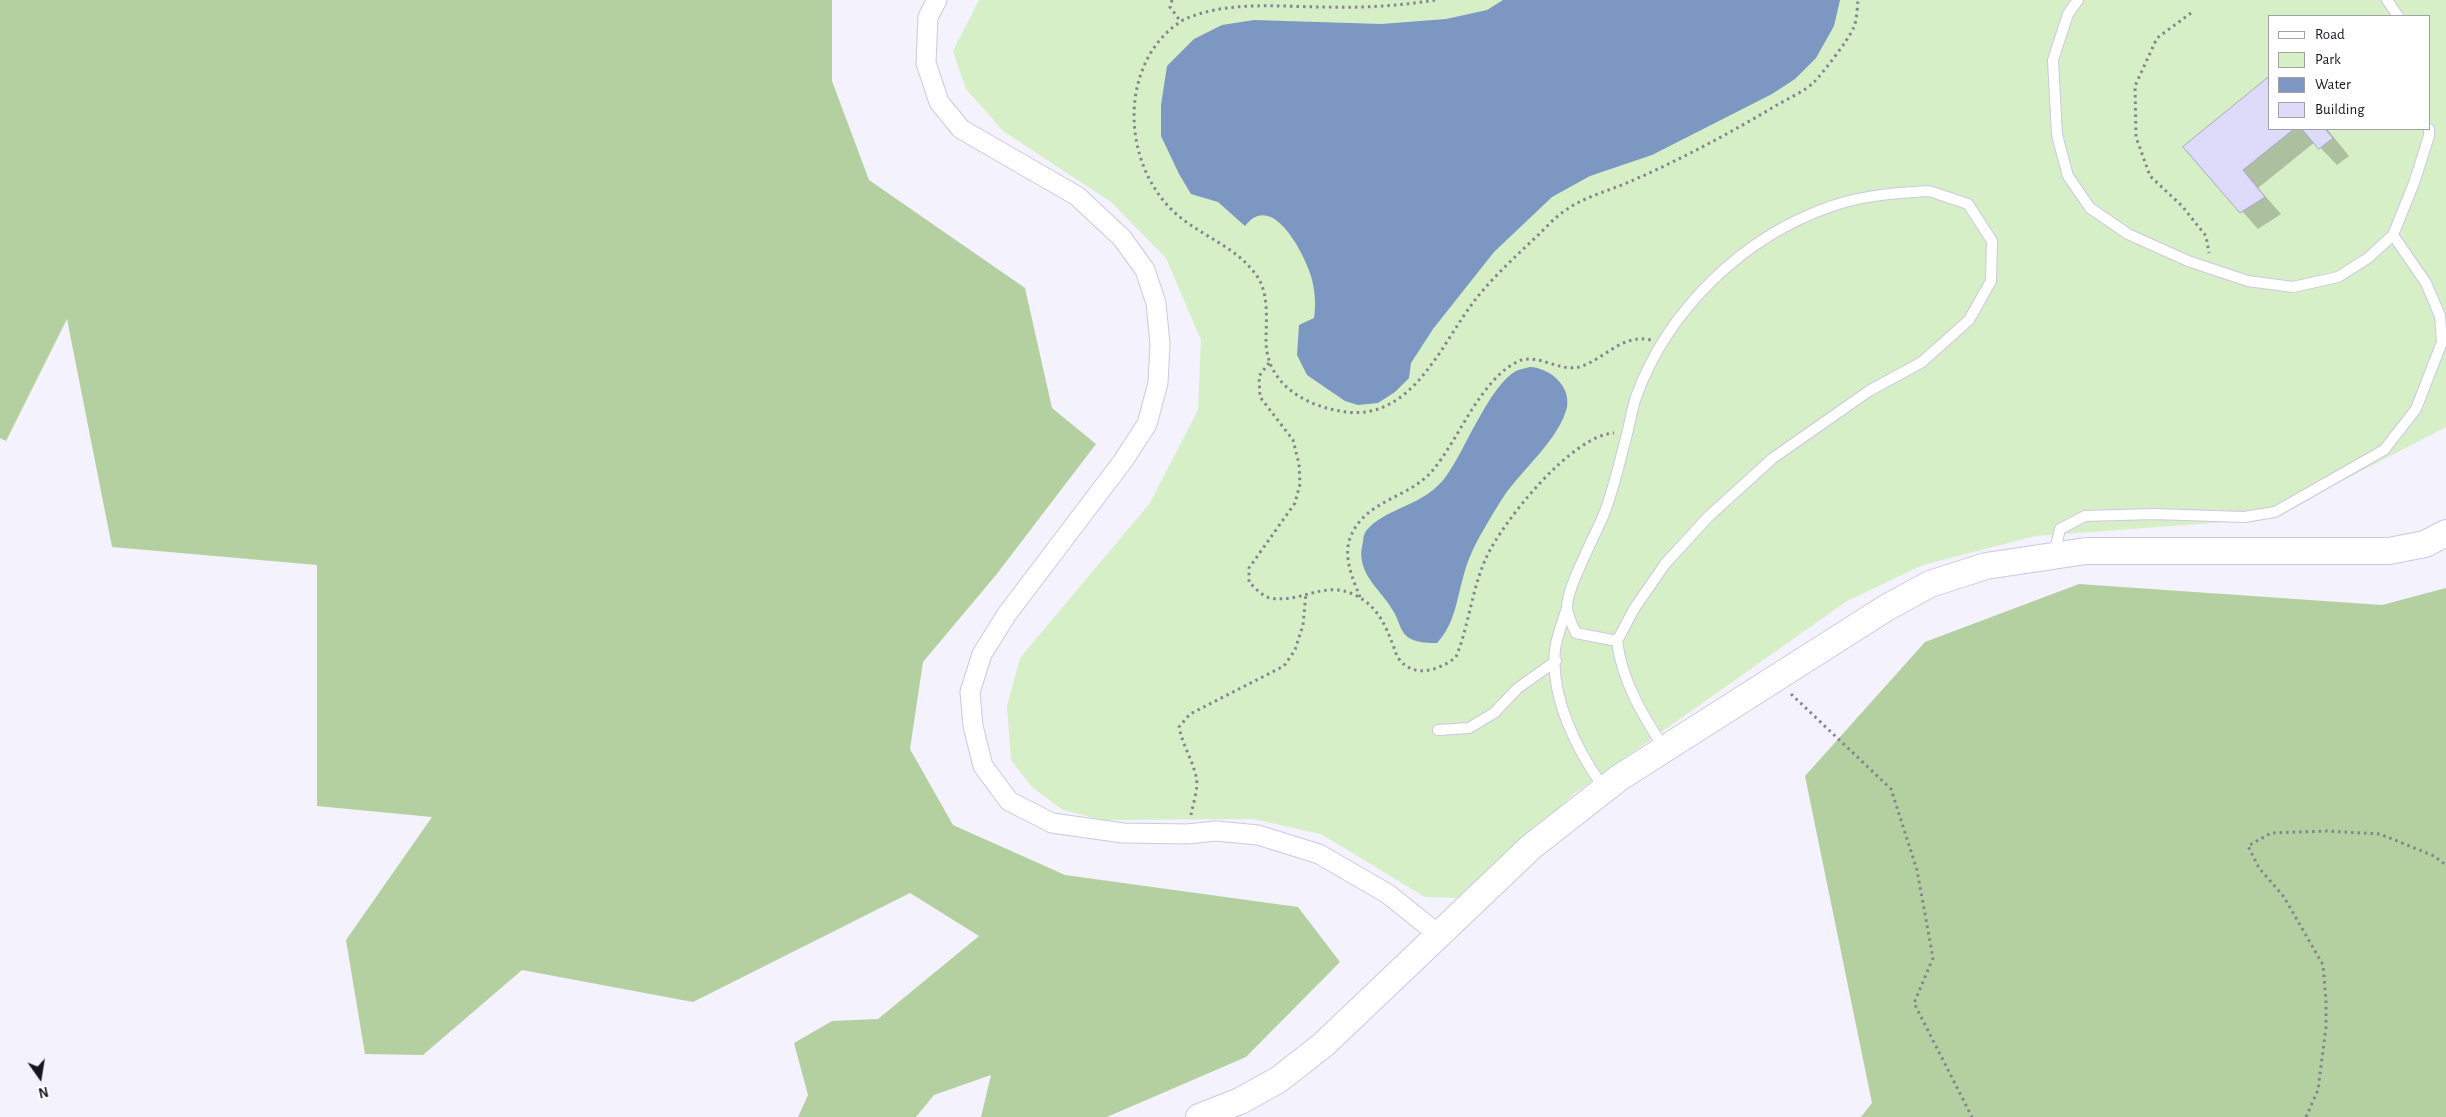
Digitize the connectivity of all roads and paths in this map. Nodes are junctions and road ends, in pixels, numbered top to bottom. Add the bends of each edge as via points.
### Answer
1 (937, 0) edge
2 (1172, 0) edge
3 (1435, 0) edge
4 (1858, 0) edge
5 (2078, 0) edge
6 (2387, 0) edge
7 (2191, 13) dead end
8 (2397, 15) edge
9 (1181, 22) junction
10 (2429, 130) edge
11 (2393, 235) junction
12 (2211, 269) junction
13 (1663, 343) junction
14 (1269, 363) junction
15 (1627, 433) junction
16 (2446, 533) edge
17 (2054, 554) junction
18 (1306, 593) junction
19 (1361, 598) junction
20 (1567, 607) junction
21 (1617, 641) junction
22 (1556, 661) junction
23 (1774, 677) junction
24 (1438, 730) dead end
25 (1664, 748) junction
26 (1605, 789) junction
27 (1187, 834) junction
28 (2446, 865) edge
29 (1439, 935) junction
30 (1199, 1117) edge
31 (1972, 1117) edge
32 (2306, 1117) edge

1 - 27 street via 928,17 926,63 939,102 961,129 1077,196 1122,238 1144,270 1156,303 1160,344 1158,383 1147,424 1123,461 1007,614 982,654 970,692 973,726 983,766 1009,801 1052,823 1123,833
2 - 9 path via 1170,7
3 - 9 path via 1359,7 1235,4 1209,8
4 - 14 path via 1854,28 1813,83 1728,133 1562,212 1477,298 1426,373 1411,390 1389,406 1370,412 1347,412 1319,406 1294,395
5 - 12 lane via 2068,14 2053,60 2057,135 2068,176 2090,208 2128,234
6 - 8 lane
7 - 12 path via 2157,38 2135,86 2136,137 2150,176 2182,206 2206,236
9 - 14 path via 1160,38 1144,63 1135,94 1137,145 1157,192 1172,211 1240,256 1258,276 1265,298
10 - 11 lane via 2414,183
11 - 12 lane via 2368,258 2338,277 2293,287 2248,282
11 - 17 lane via 2426,283 2440,316 2442,342 2416,409 2384,450 2275,512 2244,517 2085,516 2060,529
13 - 15 lane via 1636,398
13 - 19 path via 1639,337 1576,367 1541,360 1521,360 1506,369 1482,395 1432,471 1362,518 1350,539 1348,557 1351,576
13 - 21 lane via 1705,286 1740,256 1782,227 1832,205 1882,193 1929,191 1968,204 1992,241 1991,280 1969,320 1922,362 1870,391 1773,458 1708,516 1666,564 1634,609
14 - 18 path via 1258,376 1260,397 1293,440 1300,484 1295,503 1249,568 1250,582 1259,593 1270,598
15 - 19 path via 1604,434 1585,445 1557,466 1527,496 1486,558 1463,640 1456,657 1445,666 1419,671 1407,667 1398,658 1382,619 1371,604
15 - 20 lane via 1604,514
16 - 17 main road via 2426,544 2389,551 2086,551
17 - 23 main road via 1986,566 1930,584
18 - 19 path via 1336,588
18 - 27 path via 1303,624 1295,650 1284,666 1190,714 1179,728 1182,745 1196,777
20 - 21 lane via 1576,633
20 - 22 lane via 1555,648
21 - 25 lane via 1626,681
22 - 24 lane via 1518,688 1494,713 1469,728
22 - 26 lane via 1556,683 1568,722
23 - 25 main road
23 - 31 path via 1891,789 1918,870 1933,958 1914,1004
25 - 26 main road
26 - 29 main road via 1531,847
27 - 29 street via 1258,835 1319,854 1388,894
28 - 32 path via 2434,856 2380,834 2326,831 2271,833 2248,846 2259,868 2284,897 2323,965 2326,1027 2318,1090
29 - 30 main road via 1323,1045 1278,1080 1240,1101

